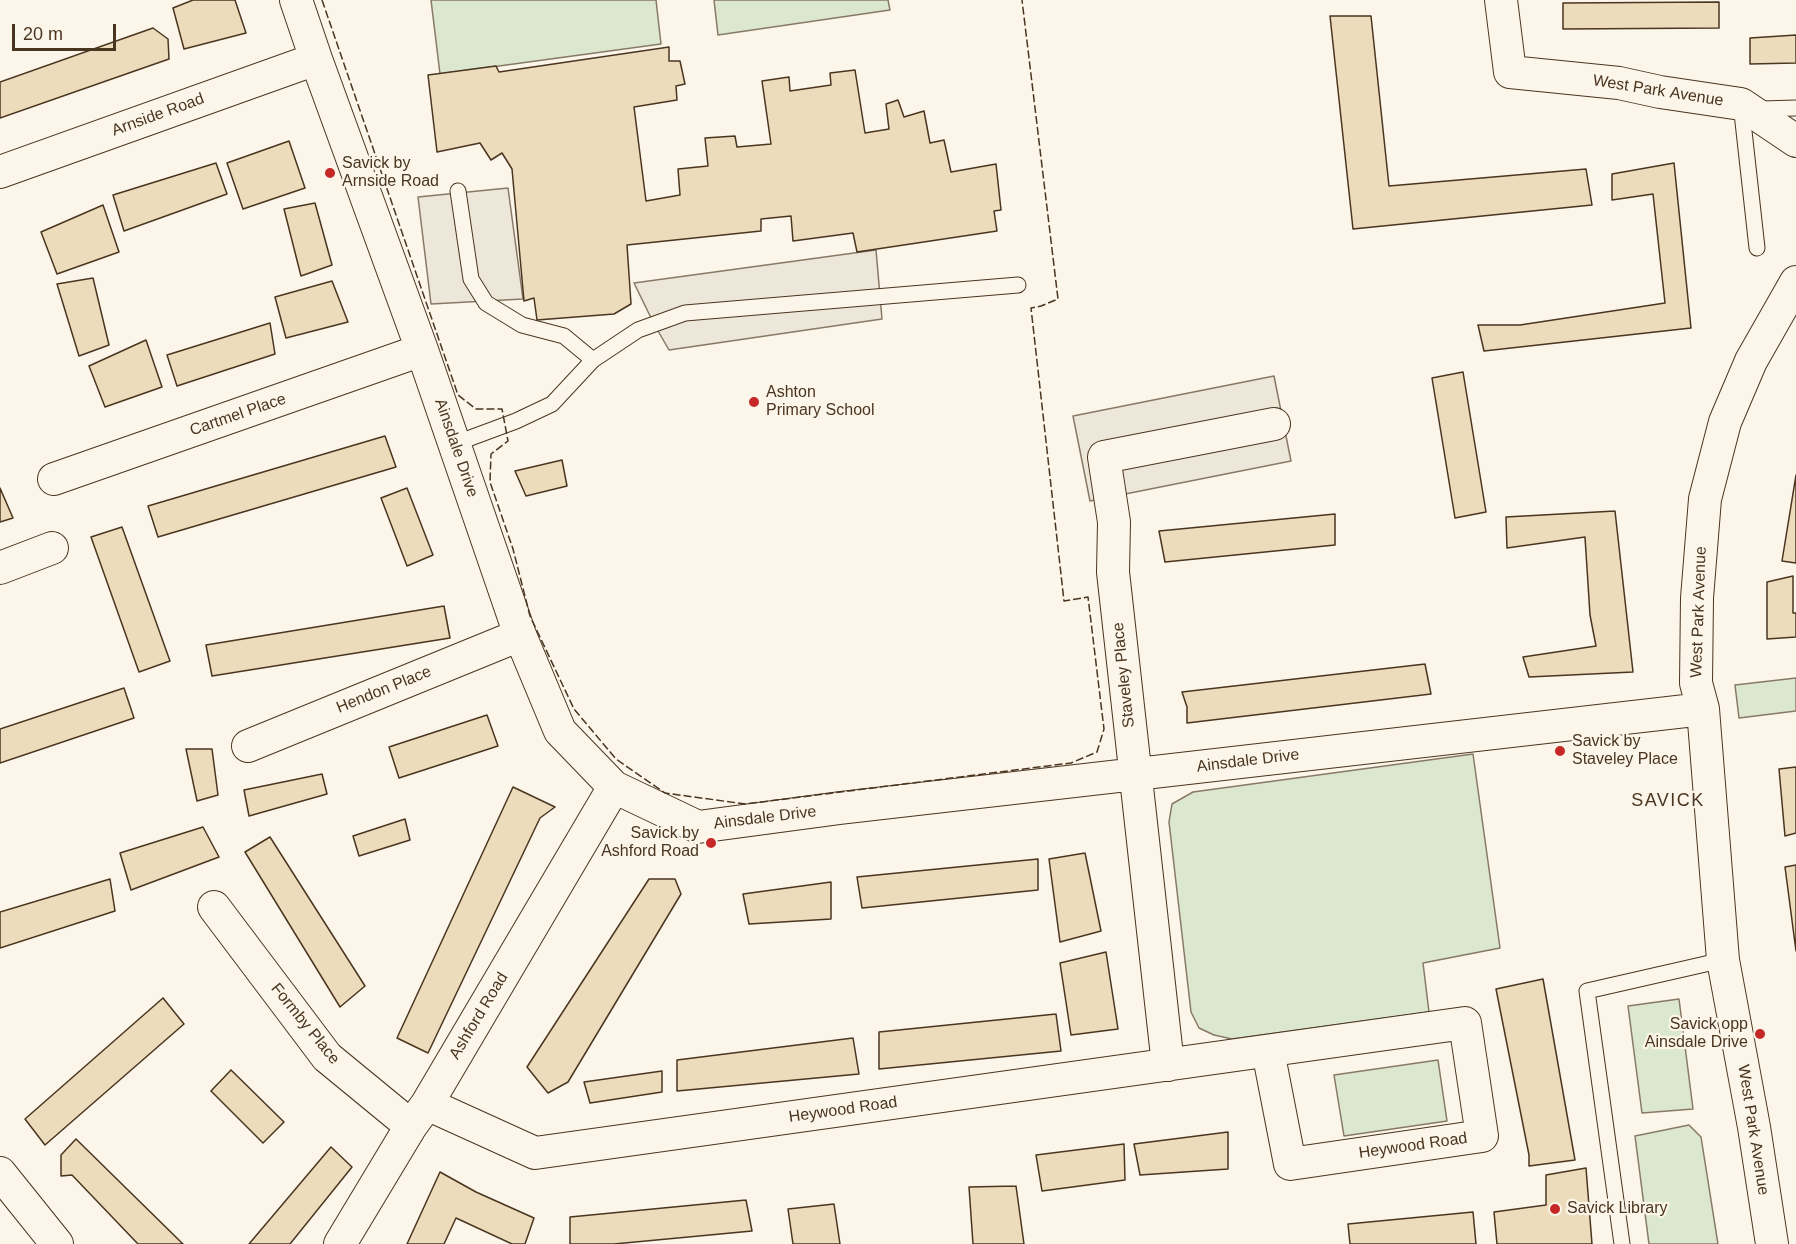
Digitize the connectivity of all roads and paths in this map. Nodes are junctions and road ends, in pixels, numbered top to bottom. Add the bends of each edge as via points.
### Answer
1 (296, 0) edge
2 (1501, 0) edge
3 (316, 59) junction
4 (1741, 105) junction
5 (1796, 108) edge
6 (1796, 141) edge
7 (0, 172) edge
8 (458, 191) dead end
9 (1757, 248) dead end
10 (1796, 282) edge
11 (1018, 285) dead end
12 (422, 350) junction
13 (593, 360) junction
14 (1274, 424) dead end
15 (454, 444) junction
16 (54, 479) dead end
17 (52, 548) dead end
18 (0, 568) edge
19 (520, 635) junction
20 (1703, 709) junction
21 (248, 746) dead end
22 (1135, 774) junction
23 (614, 786) junction
24 (214, 907) dead end
25 (1724, 960) junction
26 (1268, 1051) junction
27 (1168, 1065) junction
28 (419, 1115) junction
29 (0, 1173) edge
30 (57, 1244) edge
31 (340, 1244) edge
32 (1623, 1244) edge
33 (1772, 1244) edge

1 - 3 street, Ainsdale Drive
2 - 4 street, West Park Avenue via 1510,72 1619,82
3 - 7 street, Arnside Road
3 - 12 street, Ainsdale Drive
4 - 5 lane
4 - 6 street, West Park Avenue
4 - 9 lane
8 - 13 lane via 471,279 486,303 522,325 564,336
10 - 20 street, West Park Avenue via 1752,361 1725,422 1705,499 1696,683
11 - 13 lane via 685,313 639,330
12 - 15 street, Ainsdale Drive
12 - 16 street, Cartmel Place
13 - 15 lane via 552,404
14 - 22 street, Staveley Place via 1104,457 1114,522 1113,572
15 - 19 street, Ainsdale Drive
17 - 18 street
19 - 21 street, Hendon Place
19 - 23 street, Ainsdale Drive via 560,730
20 - 22 street, Ainsdale Drive
20 - 25 street, West Park Avenue
22 - 23 street, Ainsdale Drive via 698,827
22 - 27 street, Staveley Place
23 - 28 street, Ashford Road
24 - 28 street, Formby Place via 327,1057
25 - 32 lane via 1587,991
25 - 33 street, West Park Avenue
26 - 26 street, Heywood Road via 1465,1023 1482,1136 1290,1164
26 - 27 street, Heywood Road
27 - 28 street, Heywood Road via 535,1153
28 - 31 street, Ashford Road
29 - 30 street

